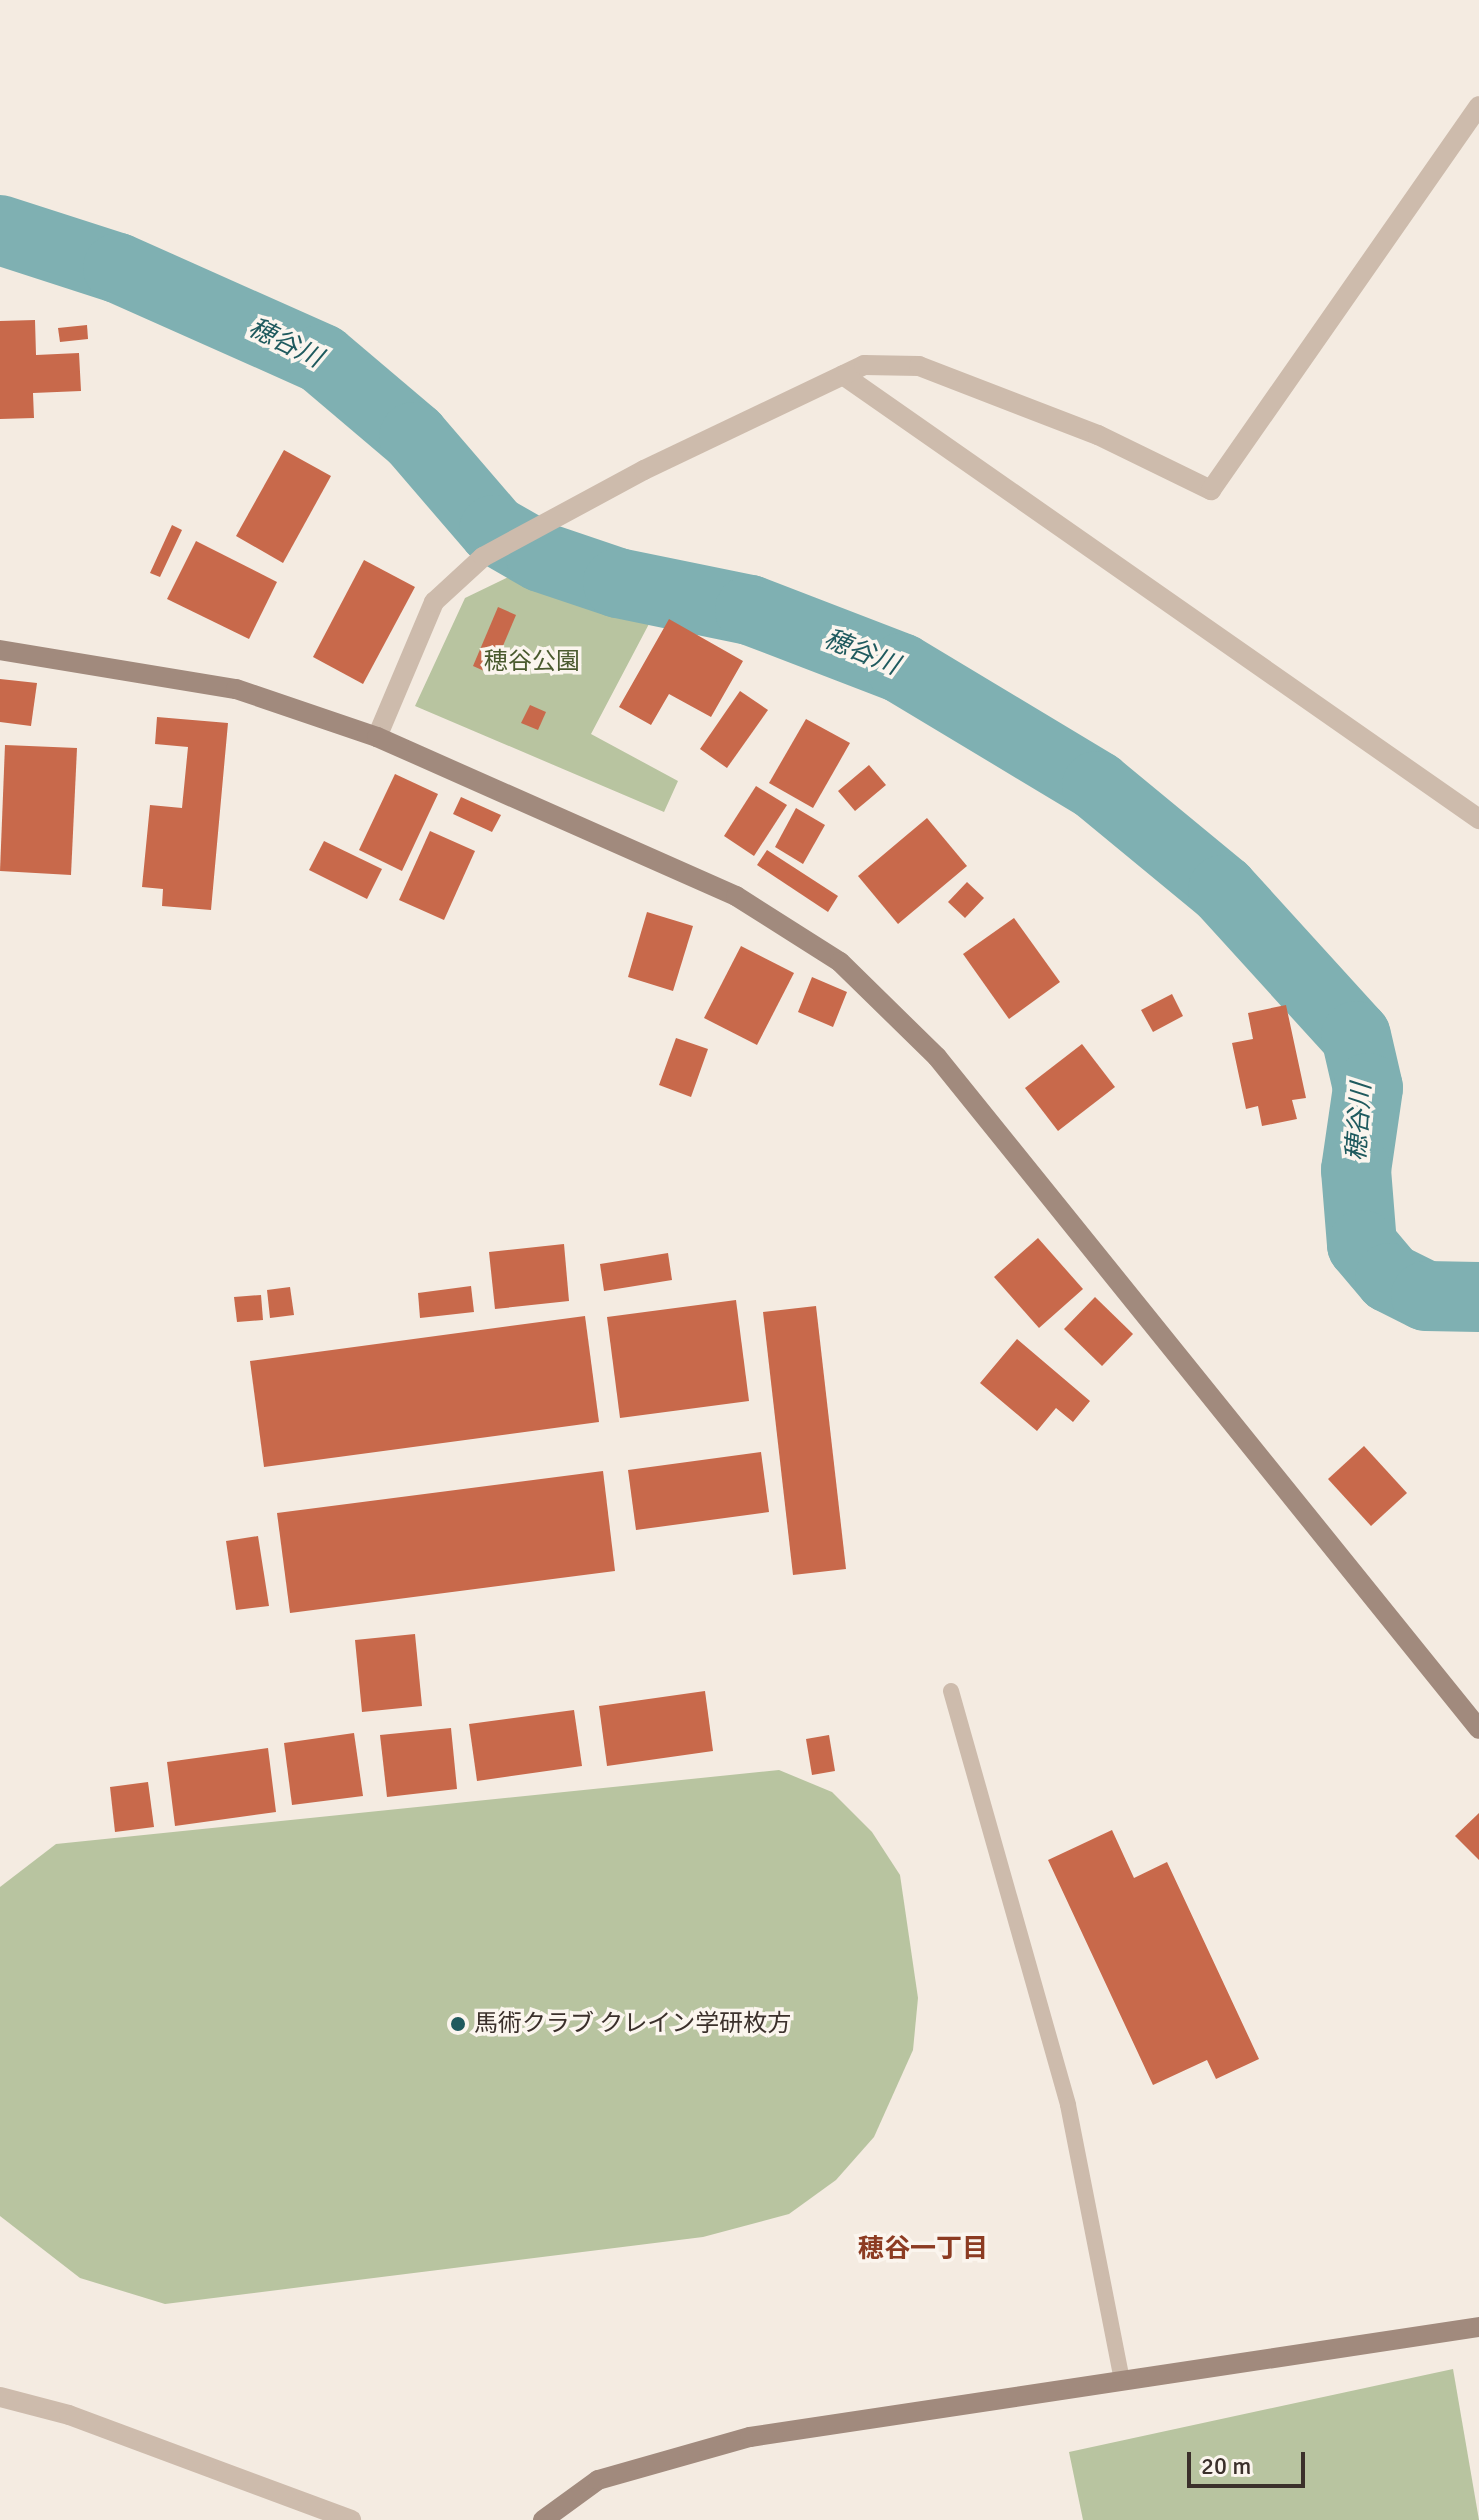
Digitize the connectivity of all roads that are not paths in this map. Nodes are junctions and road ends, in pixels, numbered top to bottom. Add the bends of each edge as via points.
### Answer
1 (1479, 106) edge
2 (843, 375) junction
3 (0, 650) edge
4 (377, 737) junction
5 (1479, 819) edge
6 (951, 1691) dead end
7 (1479, 1729) edge
8 (1479, 2327) edge
9 (1122, 2381) junction
10 (0, 2397) edge
11 (351, 2520) edge
12 (543, 2520) edge

1 - 2 street via 1211,490 1098,435 919,366 864,365
2 - 4 street via 483,557 434,602
2 - 5 street
3 - 4 street via 236,689
4 - 7 street via 736,896 840,962 885,1000
6 - 9 lane via 1068,2105
8 - 9 street
9 - 12 street via 750,2437 598,2480
10 - 11 street via 69,2415

